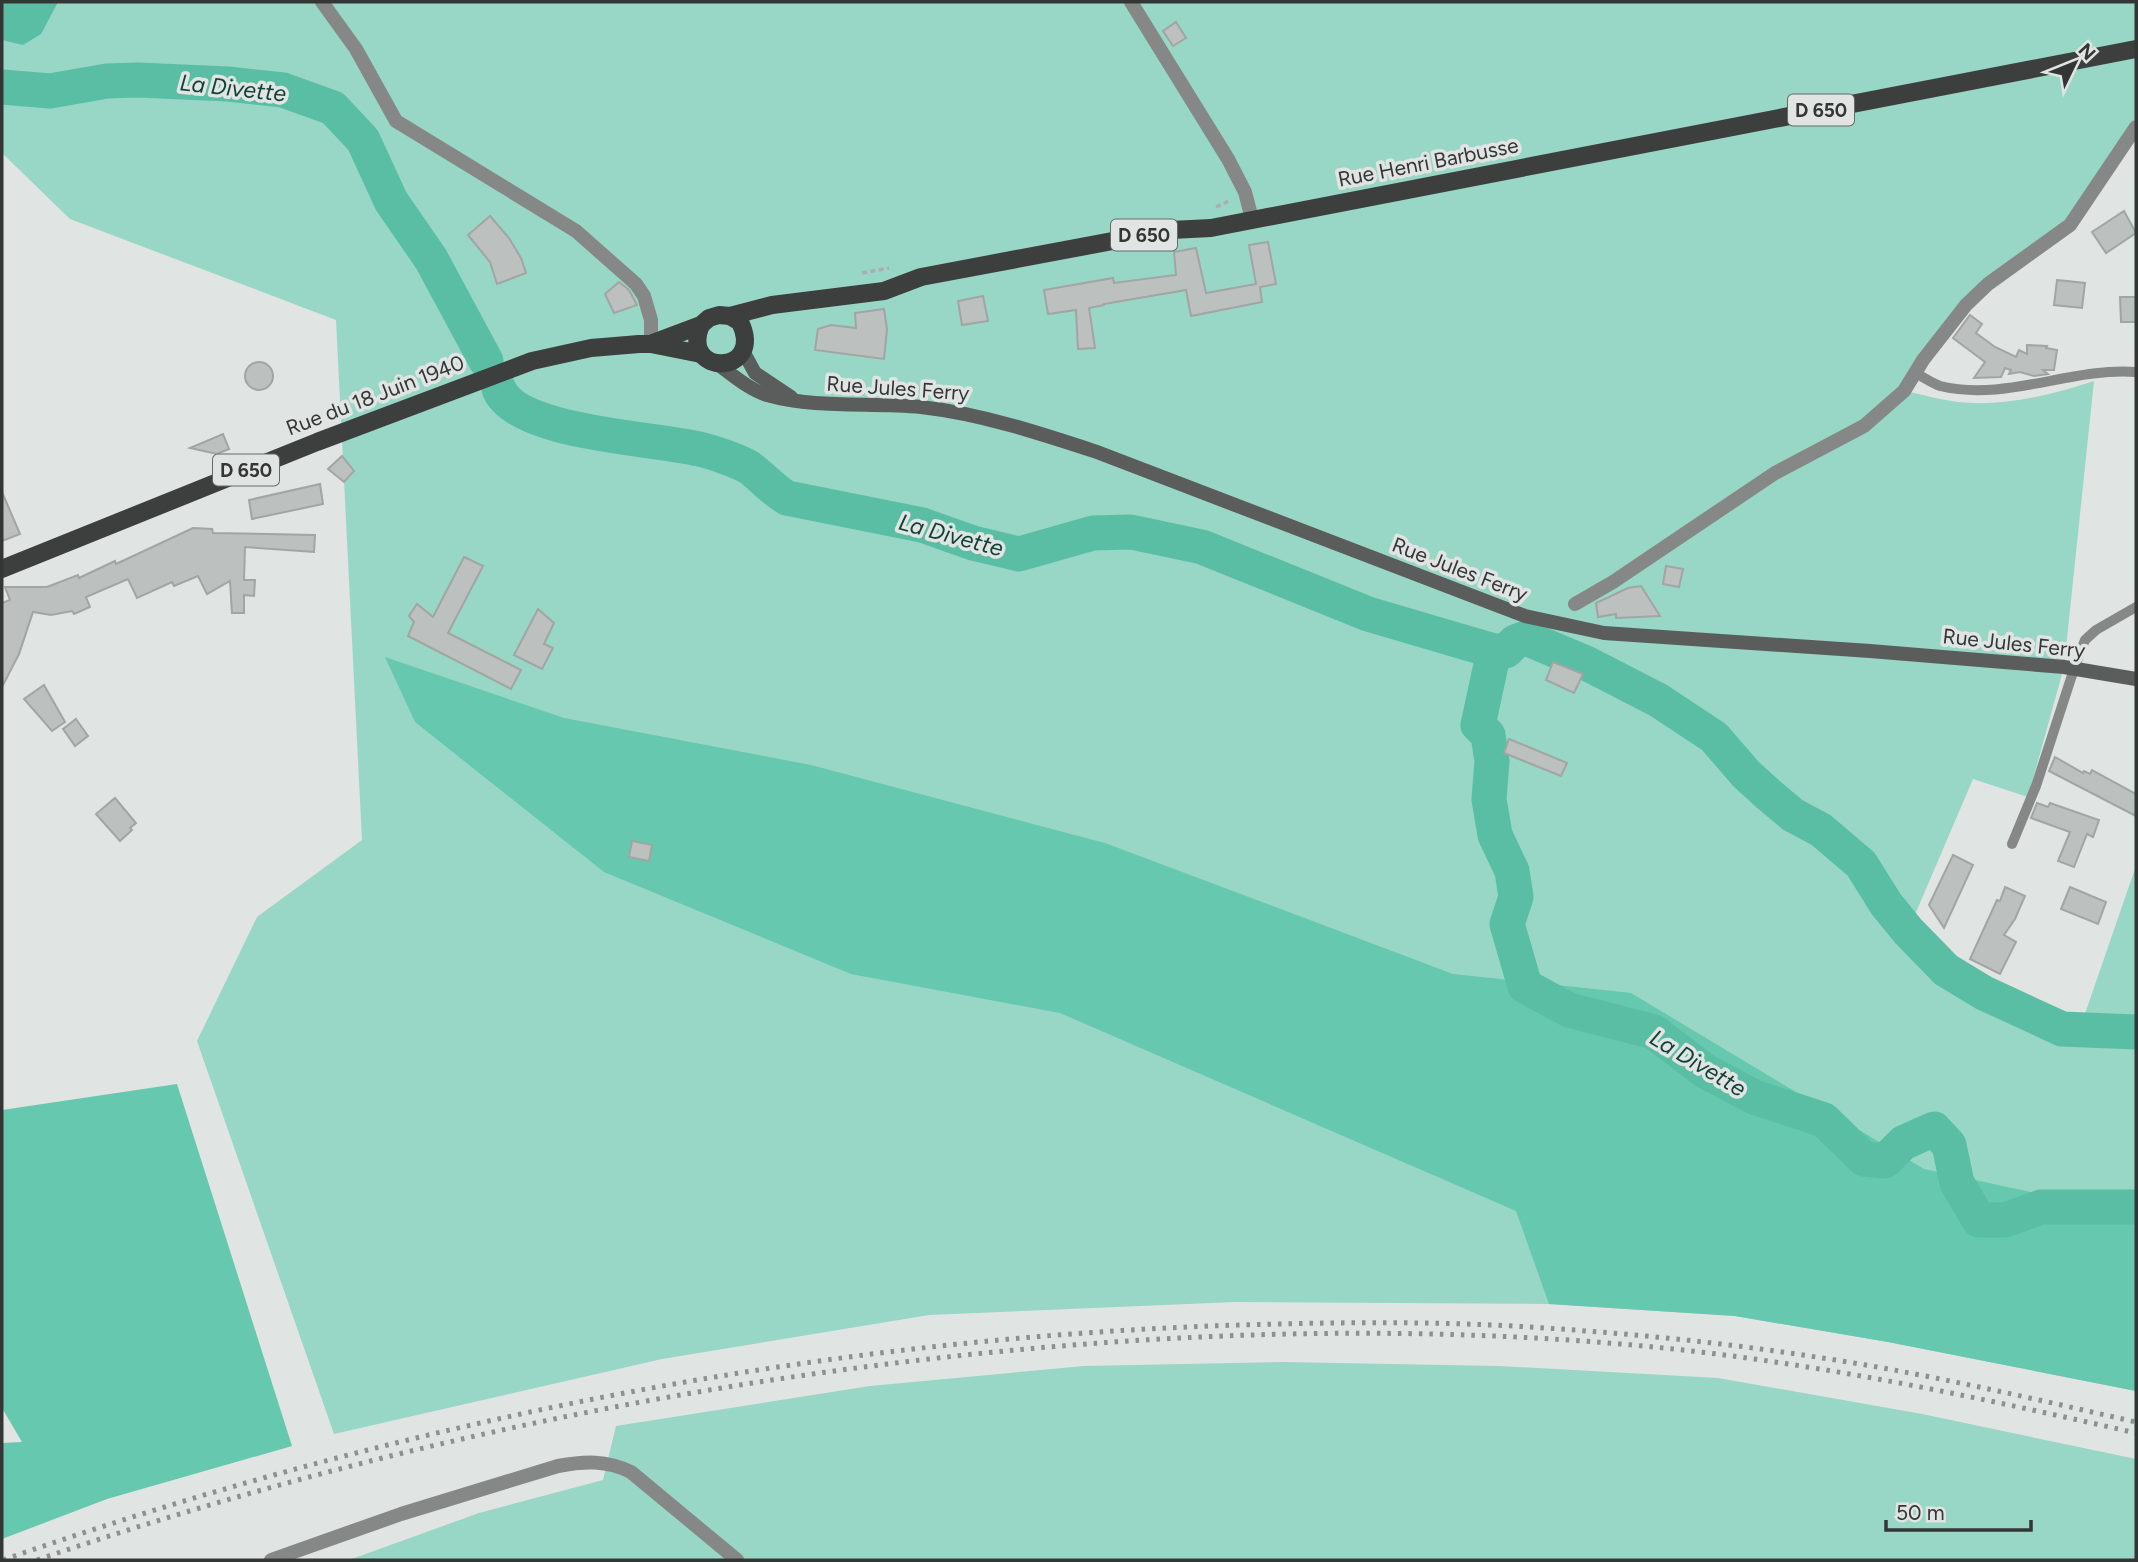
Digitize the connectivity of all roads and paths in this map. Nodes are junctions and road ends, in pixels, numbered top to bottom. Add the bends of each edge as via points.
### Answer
1 (322, 2) edge
2 (1131, 2) edge
3 (2136, 49) edge
4 (2136, 127) edge
5 (1252, 219) junction
6 (784, 303) junction
7 (730, 316) junction
8 (701, 325) junction
9 (744, 331) junction
10 (651, 344) junction
11 (743, 351) junction
12 (709, 359) junction
13 (2136, 372) edge
14 (1916, 373) junction
15 (792, 398) junction
16 (2, 569) edge
17 (1575, 604) dead end
18 (2136, 607) edge
19 (2074, 669) junction
20 (2136, 679) edge
21 (2012, 844) dead end
22 (271, 1560) edge
23 (737, 1560) edge

1 - 10 street via 356,49 396,121 576,231 636,284 651,320
2 - 5 street via 1228,159 1245,192
3 - 5 main road, Rue Henri Barbusse / D 650
4 - 14 street via 2070,225 1966,304
5 - 6 main road, Rue Henri Barbusse / D 650 via 934,274 884,291
6 - 7 main road, Rue Henri Barbusse / D 650
6 - 9 main road
7 - 8 main road via 709,318
7 - 9 main road
8 - 10 main road, D 650
8 - 12 main road via 697,346
9 - 11 main road
10 - 12 main road, D 650
10 - 16 main road, Rue du 18 Juin 1940 / D 650 via 591,348 492,374
11 - 12 main road via 734,360
11 - 15 main road, Rue Jules Ferry via 755,373
12 - 15 main road, Rue Jules Ferry via 765,394
13 - 14 lane via 2084,373 1990,390 1937,385
14 - 17 street via 1904,391 1864,426 1775,473
15 - 19 main road, Rue Jules Ferry via 822,404 919,407 1027,429 1525,616 1564,625 1604,633
18 - 19 lane via 2085,640
19 - 20 main road, Rue Jules Ferry
19 - 21 lane
22 - 23 street via 401,1514 582,1461 631,1472

